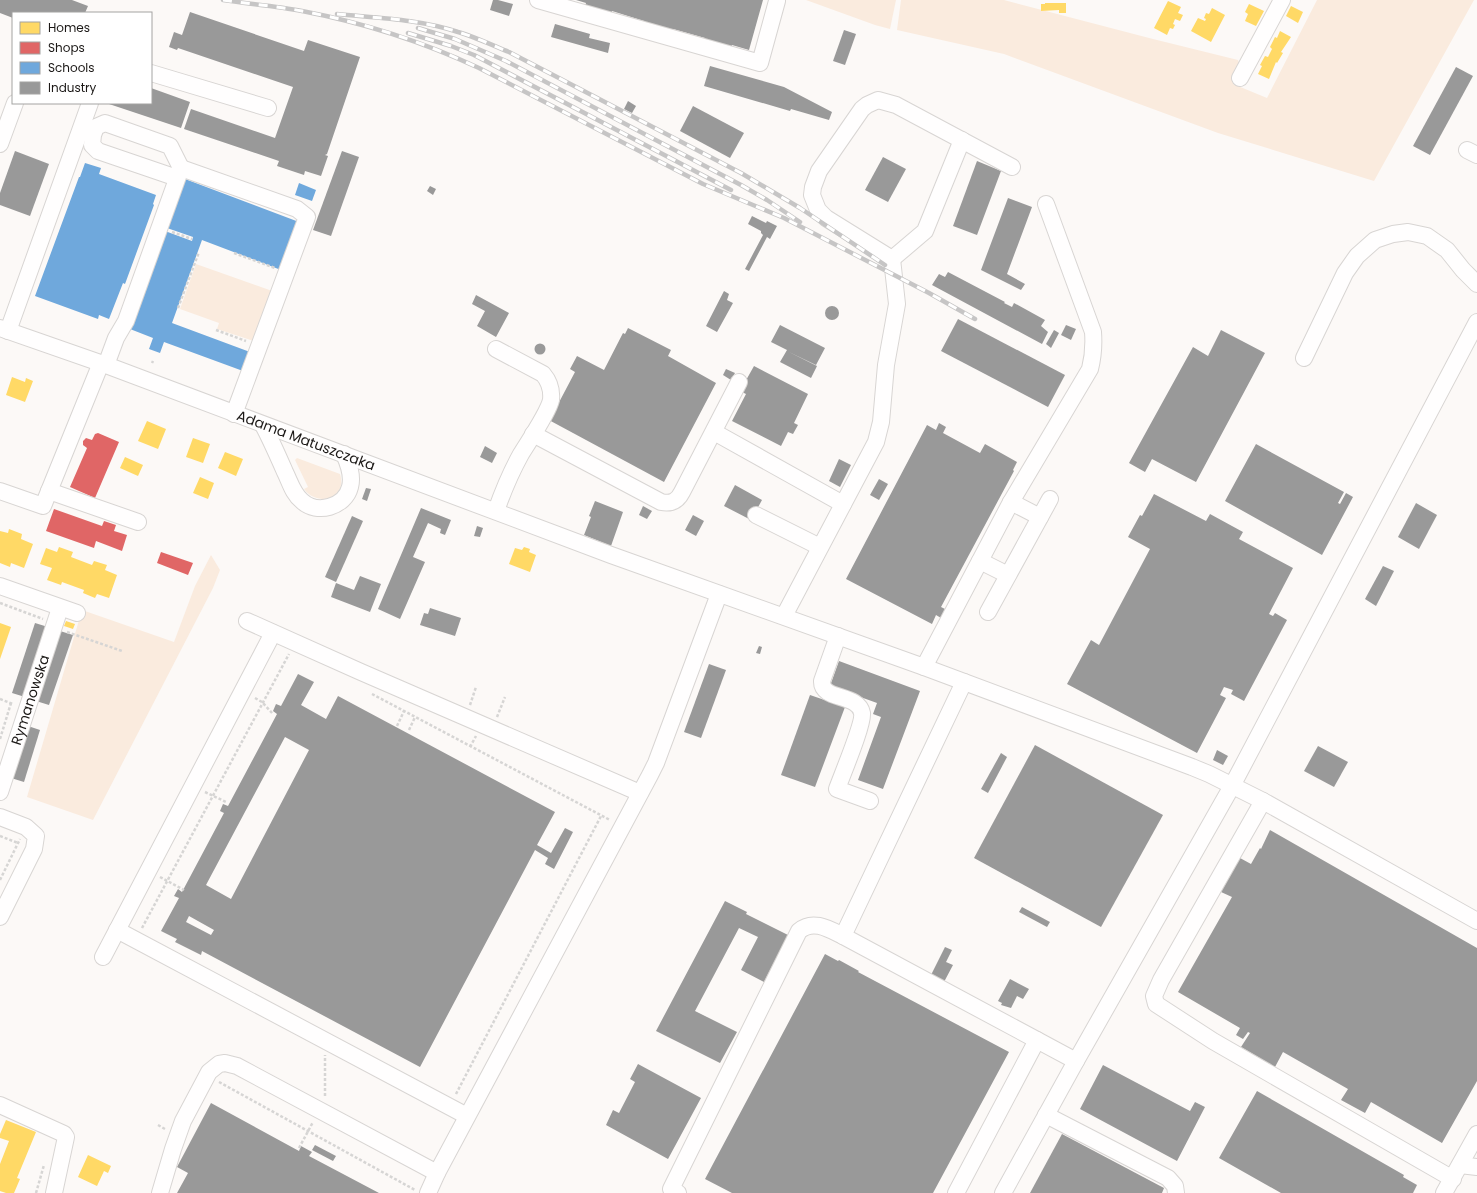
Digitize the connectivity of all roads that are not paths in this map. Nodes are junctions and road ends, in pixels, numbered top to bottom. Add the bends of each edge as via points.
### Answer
1 (538, 0) edge
2 (1282, 0) edge
3 (778, 2) dead end
4 (152, 73) edge
5 (1240, 78) dead end
6 (15, 104) edge
7 (90, 104) edge
8 (268, 108) dead end
9 (962, 140) junction
10 (0, 144) edge
11 (1012, 167) dead end
12 (179, 173) junction
13 (1046, 204) dead end
14 (892, 259) junction
15 (1477, 284) edge
16 (1477, 322) edge
17 (4, 329) edge
18 (496, 349) dead end
19 (1304, 358) dead end
20 (104, 364) junction
21 (739, 382) dead end
22 (234, 414) junction
23 (263, 424) junction
24 (714, 432) junction
25 (533, 434) junction
26 (344, 454) junction
27 (0, 491) edge
28 (49, 491) junction
29 (1050, 499) dead end
30 (1012, 502) junction
31 (843, 504) junction
32 (496, 511) junction
33 (756, 515) dead end
34 (1040, 517) junction
35 (138, 522) dead end
36 (820, 547) junction
37 (980, 561) junction
38 (1008, 575) junction
39 (0, 586) edge
40 (719, 594) junction
41 (60, 608) junction
42 (988, 612) dead end
43 (77, 613) dead end
44 (784, 616) junction
45 (248, 621) dead end
46 (273, 633) junction
47 (838, 636) junction
48 (924, 667) junction
49 (964, 682) junction
50 (1232, 786) junction
51 (0, 792) edge
52 (640, 794) junction
53 (870, 801) dead end
54 (1264, 801) junction
55 (0, 818) edge
56 (0, 915) edge
57 (1477, 921) edge
58 (117, 930) junction
59 (843, 936) junction
60 (103, 957) dead end
61 (1037, 1040) junction
62 (1076, 1061) junction
63 (0, 1105) edge
64 (1046, 1115) junction
65 (467, 1116) junction
66 (1477, 1134) edge
67 (1477, 1167) edge
68 (1456, 1172) junction
69 (437, 1173) junction
70 (423, 1192) edge
71 (54, 1193) edge
72 (160, 1193) edge
73 (678, 1193) edge
74 (956, 1193) edge
75 (1004, 1193) edge
76 (1176, 1193) edge
77 (1444, 1193) edge

1 - 3 street via 760,63
2 - 5 street
4 - 8 street
6 - 10 street
7 - 17 street
9 - 11 street
9 - 14 street via 925,231
9 - 14 street via 896,105 878,100 862,110 819,171 812,195 818,210 826,218
12 - 12 street via 98,151 92,145 96,127 105,123 170,146
12 - 20 street via 126,321
12 - 22 street via 297,209 307,217
13 - 30 street via 1093,332 1093,359 1090,369
14 - 31 street via 897,304 886,365 879,433
15 - 19 street via 1447,250 1427,236 1408,232 1375,240 1357,256 1345,273
16 - 50 street
17 - 20 street, Adama Matuszczaka
18 - 25 street via 536,369 543,374 550,386 549,406
20 - 22 street, Adama Matuszczaka
20 - 28 street
21 - 24 street
22 - 23 street, Adama Matuszczaka
23 - 26 street, Adama Matuszczaka
23 - 26 street via 292,488 309,506 331,506 348,494 351,480
24 - 25 street via 679,498 668,503 661,502
24 - 31 street
25 - 32 street via 505,487
26 - 32 street, Adama Matuszczaka
27 - 28 street via 43,506
28 - 35 street
29 - 34 street
30 - 34 street
30 - 37 street
31 - 36 street
32 - 40 street, Adama Matuszczaka
33 - 36 street
34 - 38 street
36 - 44 street
37 - 38 street
37 - 48 street
38 - 42 street
39 - 41 street
40 - 44 street, Adama Matuszczaka
40 - 52 street via 656,763
41 - 43 street
41 - 51 street, Rymanowska
44 - 47 street, Adama Matuszczaka
45 - 46 street
46 - 52 street
46 - 58 street
47 - 48 street, Adama Matuszczaka
47 - 53 street via 822,685 826,691 860,706 862,719 837,789
48 - 49 street, Adama Matuszczaka
49 - 50 street, Adama Matuszczaka via 1192,767
49 - 59 street
50 - 54 street, Adama Matuszczaka
50 - 62 street
52 - 65 street
54 - 57 street, Adama Matuszczaka
54 - 68 street via 1161,980 1154,996 1156,1004 1213,1042
55 - 56 street via 26,827 36,836 34,850
58 - 60 street
58 - 65 street
59 - 61 street
59 - 73 street via 823,926 813,925 799,931 671,1190
61 - 62 street
61 - 74 street
62 - 64 street
63 - 71 street via 66,1137
64 - 75 street
64 - 76 street via 1168,1178 1176,1186
65 - 69 street
66 - 68 street
67 - 68 street
68 - 77 street
69 - 70 street
69 - 72 street via 237,1066 225,1063 219,1064 209,1072 183,1121

